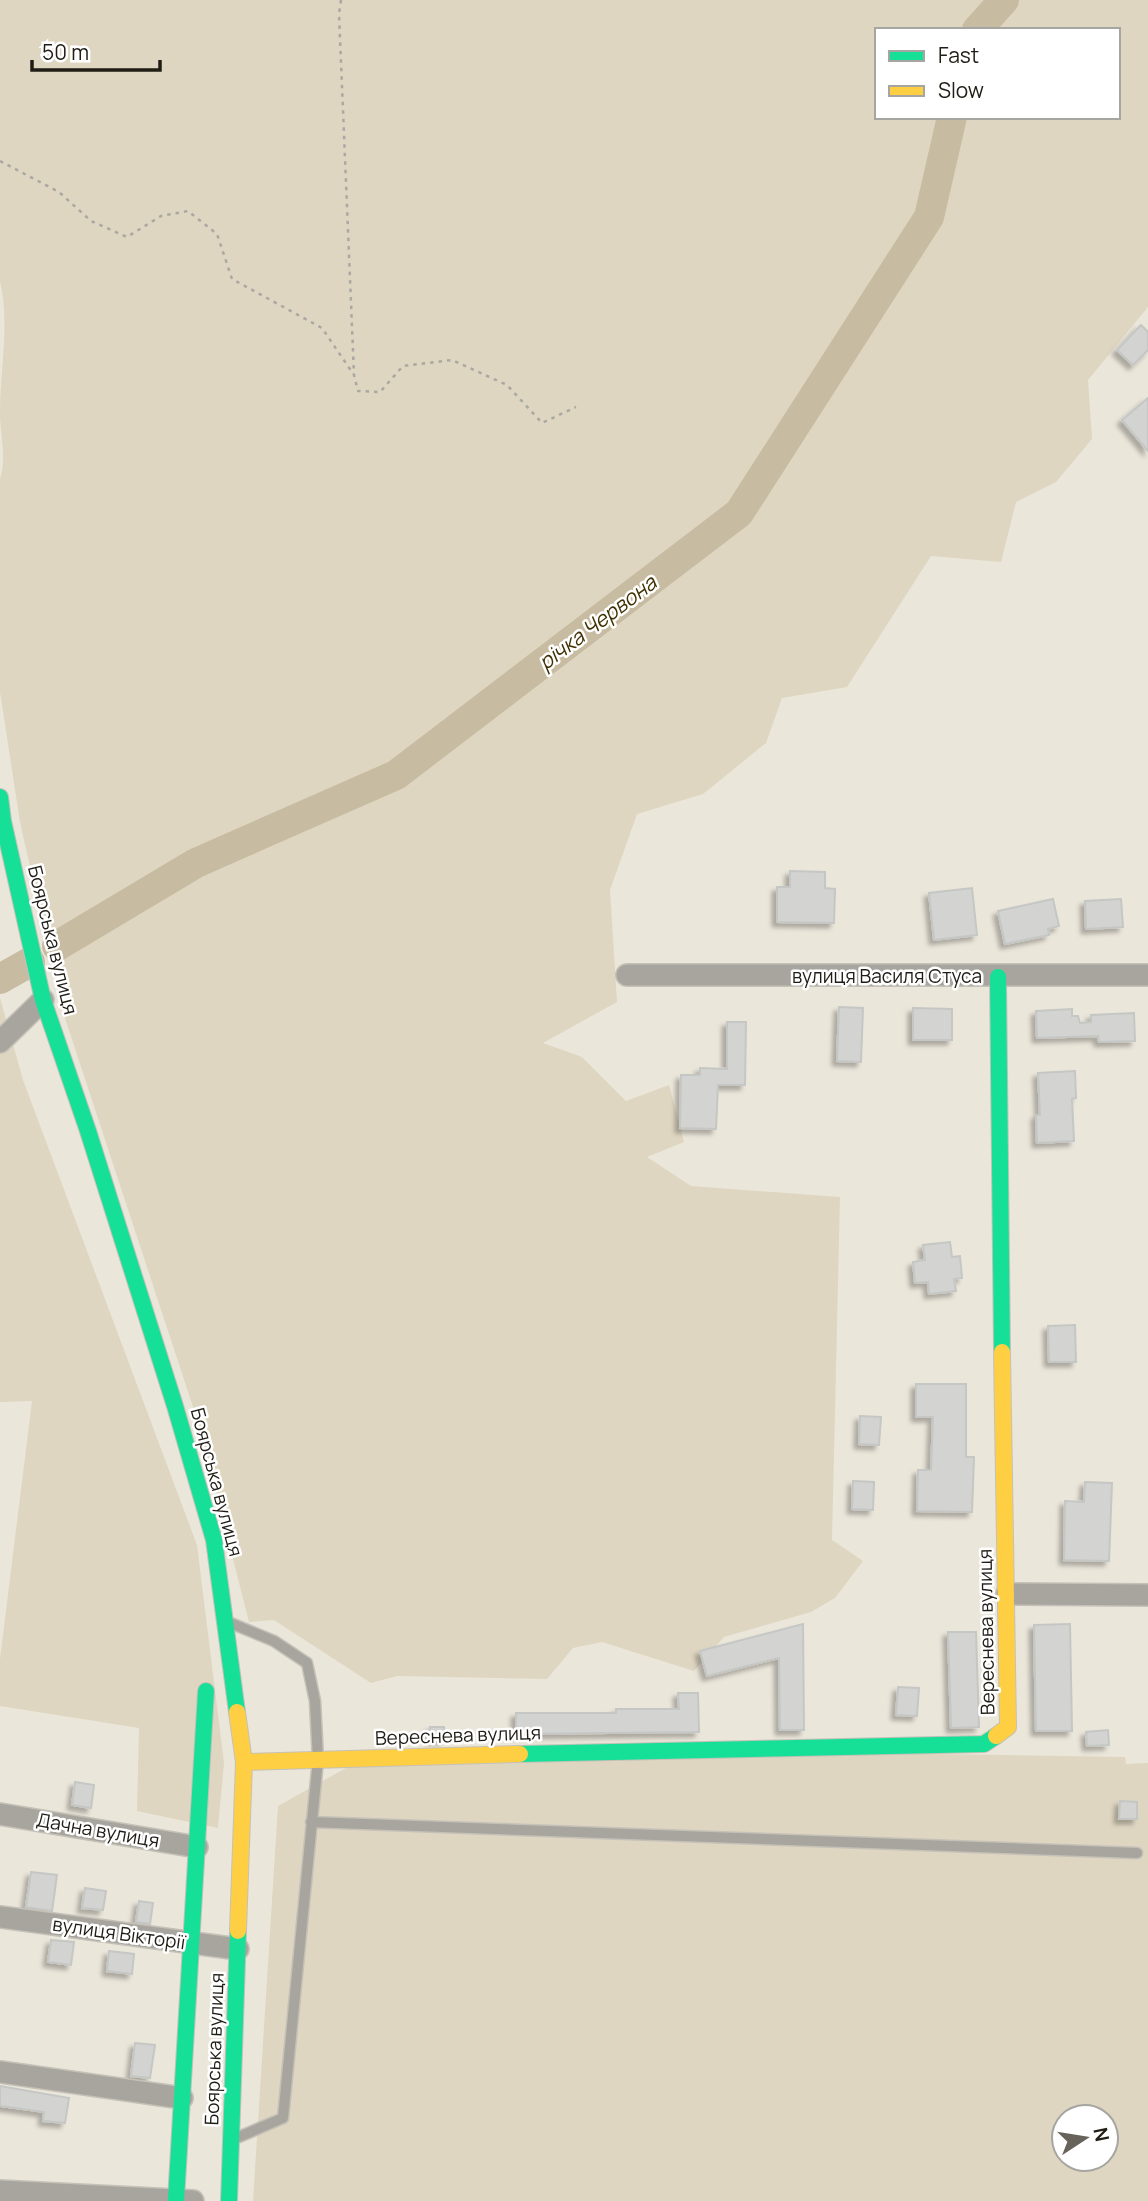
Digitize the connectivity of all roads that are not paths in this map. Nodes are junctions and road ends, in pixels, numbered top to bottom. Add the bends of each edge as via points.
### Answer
1 (0, 797) edge
2 (627, 975) dead end
3 (1148, 975) edge
4 (999, 976) junction
5 (43, 1000) junction
6 (0, 1042) edge
7 (1007, 1594) junction
8 (1148, 1595) edge
9 (226, 1621) junction
10 (206, 1691) dead end
11 (318, 1760) junction
12 (244, 1762) junction
13 (0, 1814) edge
14 (311, 1822) junction
15 (197, 1847) junction
16 (1137, 1853) dead end
17 (0, 1917) edge
18 (191, 1943) junction
19 (237, 1949) junction
20 (0, 2073) edge
21 (182, 2098) junction
22 (232, 2140) junction
23 (0, 2192) edge
24 (185, 2201) edge
25 (229, 2201) edge

1 - 5 street, Боярська вулиця
2 - 4 street, вулиця Василя Стуса
3 - 4 street, вулиця Василя Стуса
4 - 7 street, Вереснева вулиця
5 - 6 street
5 - 9 street, Боярська вулиця via 175,1406 214,1540
7 - 8 street
7 - 11 street, Вереснева вулиця via 1008,1727 984,1744
9 - 11 lane via 275,1641 307,1663 316,1701
9 - 12 street, Боярська вулиця
10 - 15 street
11 - 12 street, Вереснева вулиця
11 - 14 lane
12 - 19 street, Боярська вулиця
13 - 15 street, Дачна вулиця
14 - 16 lane
14 - 22 lane via 283,2118
15 - 18 street
17 - 18 street, вулиця Вікторії
18 - 19 street, вулиця Вікторії
18 - 21 street
19 - 22 street, Боярська вулиця
20 - 21 street
21 - 24 street
22 - 25 street, Боярська вулиця
23 - 24 street

